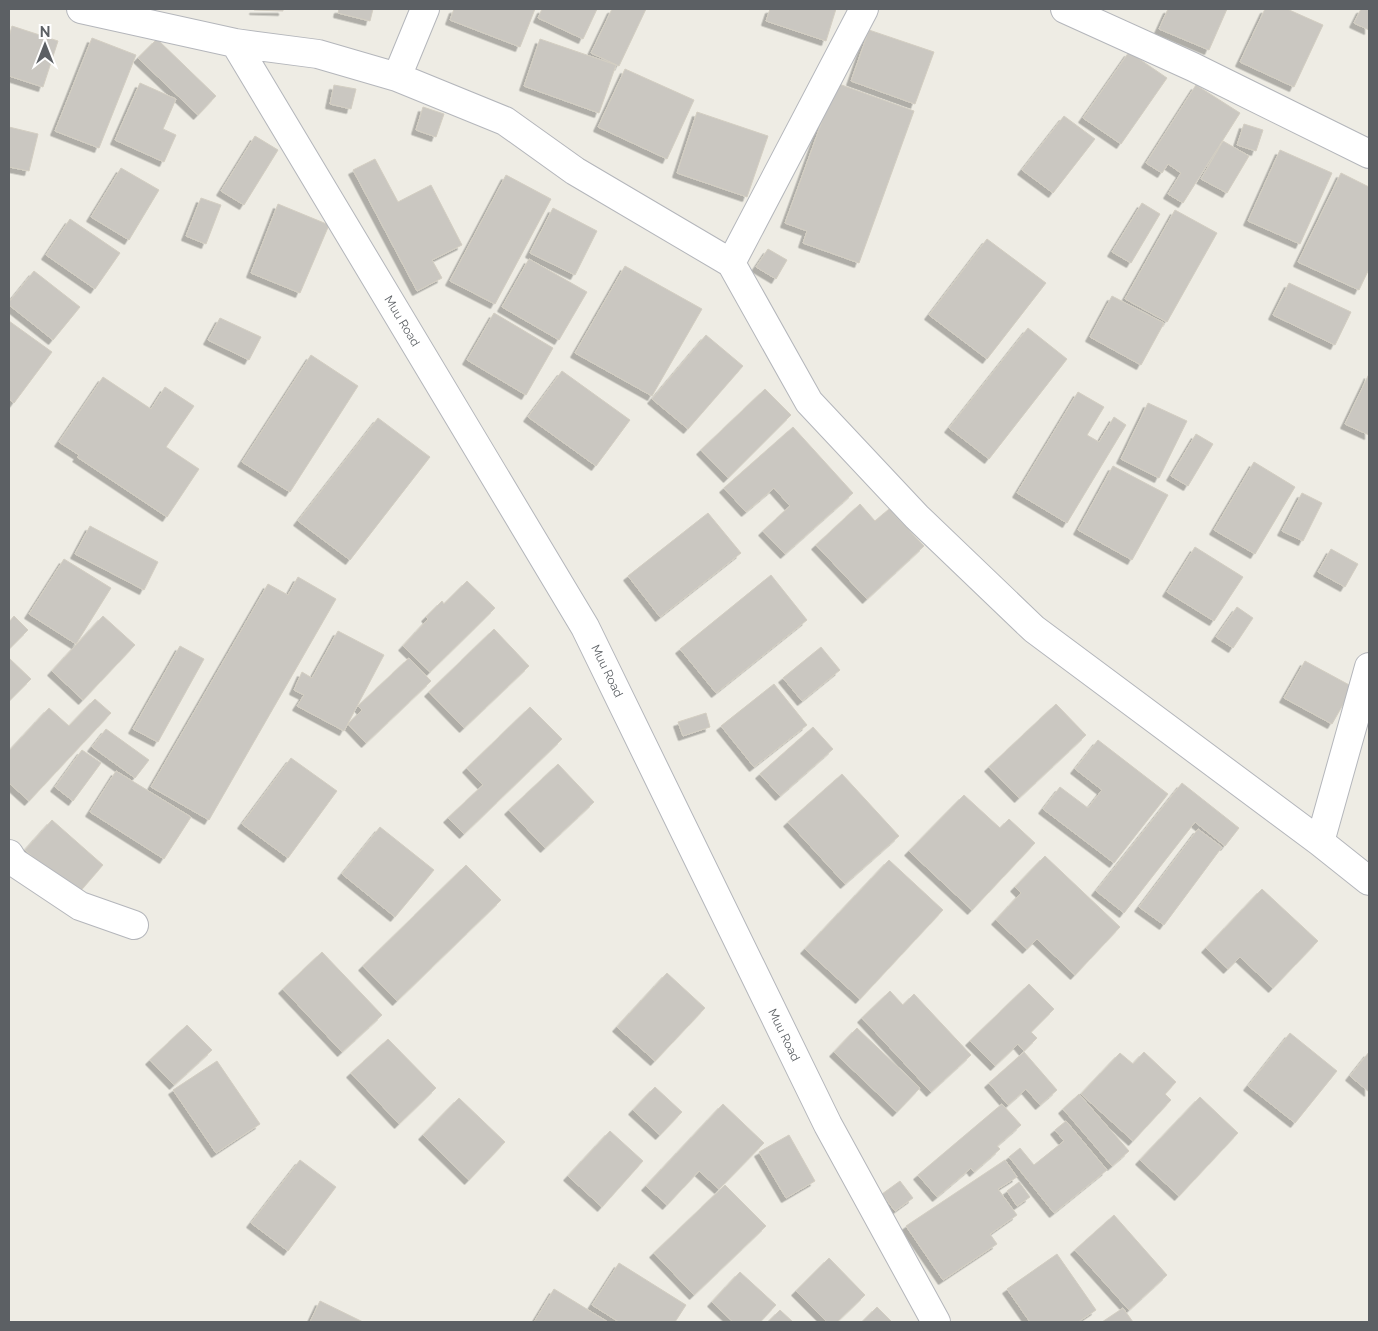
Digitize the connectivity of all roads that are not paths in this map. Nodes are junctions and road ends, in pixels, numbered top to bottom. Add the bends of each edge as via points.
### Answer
1 (81, 9) edge
2 (425, 9) edge
3 (864, 9) edge
4 (1065, 9) edge
5 (140, 15) edge
6 (234, 43) junction
7 (397, 77) junction
8 (1369, 154) edge
9 (731, 263) junction
10 (1369, 667) edge
11 (1320, 842) junction
12 (9, 854) edge
13 (1369, 881) edge
14 (134, 925) dead end
15 (936, 1322) edge

1 - 5 street
2 - 7 street
3 - 9 street
4 - 8 street via 1193,67
5 - 6 street
6 - 7 street via 318,54
6 - 15 street, Muu Road via 585,627 828,1125
7 - 9 street via 505,121 575,171
9 - 11 street via 809,402 917,516 1034,629
10 - 11 street
11 - 13 street
12 - 14 street via 14,862 80,906

